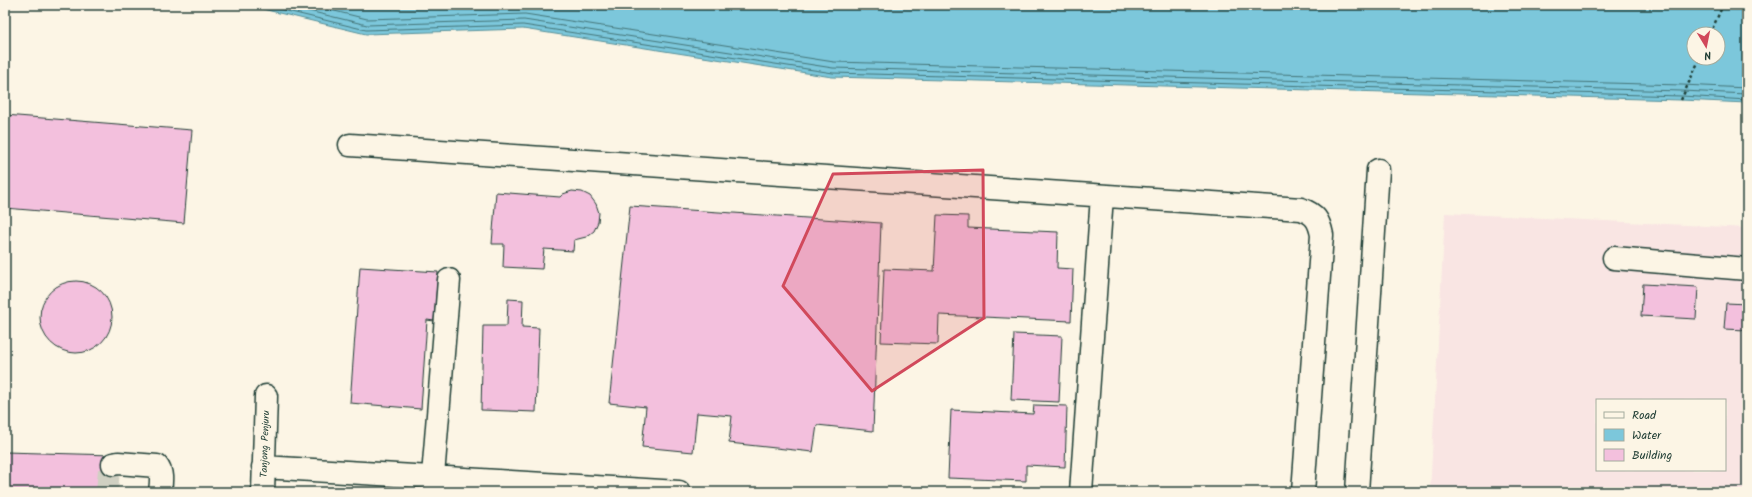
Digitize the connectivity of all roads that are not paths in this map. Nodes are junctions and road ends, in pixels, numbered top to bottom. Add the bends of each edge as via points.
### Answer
1 (350, 145) dead end
2 (1378, 170) dead end
3 (1102, 196) junction
4 (1614, 258) dead end
5 (1747, 269) edge
6 (449, 280) dead end
7 (266, 396) dead end
8 (113, 464) dead end
9 (264, 467) junction
10 (433, 476) junction
11 (160, 492) edge
12 (263, 492) edge
13 (679, 492) edge
14 (1081, 492) edge
15 (1303, 492) edge
16 (1356, 492) edge

1 - 3 street
2 - 16 street
3 - 14 street
3 - 15 street via 1301,209 1312,213 1319,222 1322,234
4 - 5 street
6 - 10 street
7 - 9 street, Tanjong Penjuru
8 - 11 street via 157,466 161,475
9 - 10 street
9 - 12 street, Tanjong Penjuru
10 - 13 street

